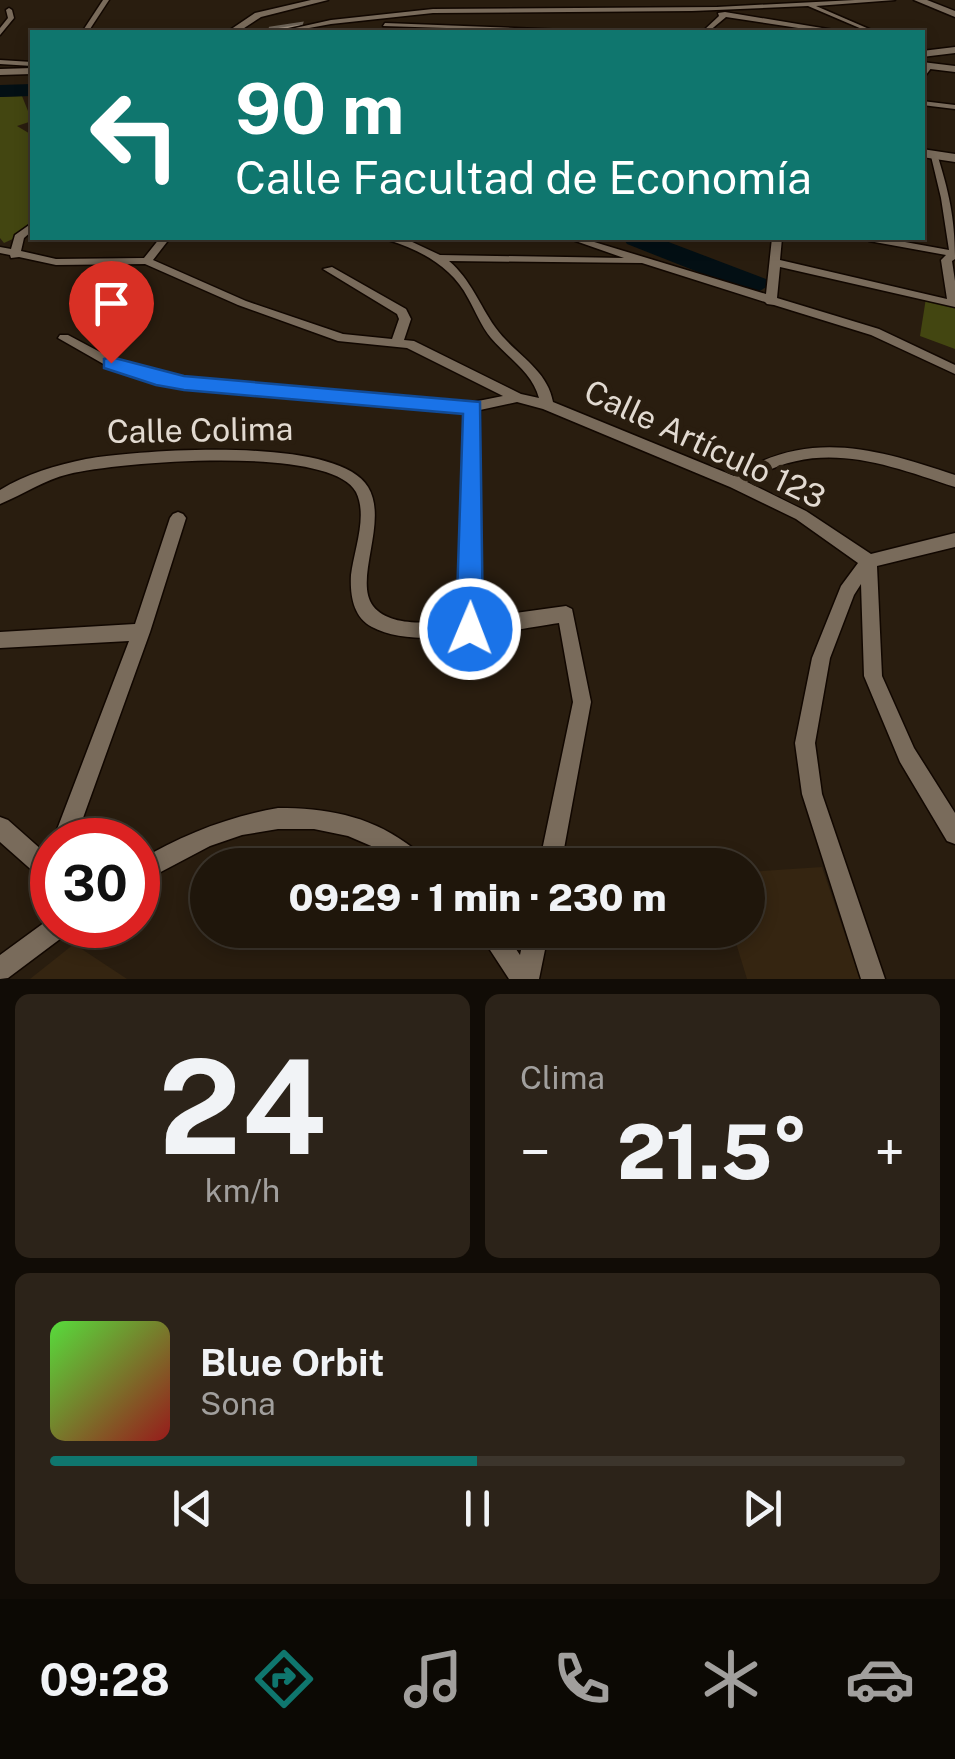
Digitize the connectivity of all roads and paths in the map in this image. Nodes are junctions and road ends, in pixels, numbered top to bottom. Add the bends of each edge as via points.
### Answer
1 (106, 0) edge
2 (294, 0) edge
3 (323, 0) edge
4 (665, 0) edge
5 (892, 0) edge
6 (919, 0) edge
7 (802, 2) edge
8 (1, 5) edge
9 (570, 8) junction
10 (676, 8) junction
11 (692, 9) junction
12 (724, 14) junction
13 (955, 14) edge
14 (315, 22) junction
15 (385, 25) dead end
16 (218, 28) dead end
17 (86, 30) edge
18 (235, 30) edge
19 (287, 30) edge
20 (313, 30) edge
21 (445, 30) edge
22 (568, 30) edge
23 (708, 30) edge
24 (822, 30) edge
25 (867, 30) edge
26 (0, 33) edge
27 (955, 50) edge
28 (925, 54) edge
29 (0, 62) edge
30 (30, 68) edge
31 (30, 68) edge
32 (955, 70) edge
33 (0, 72) edge
34 (925, 72) edge
35 (925, 103) edge
36 (955, 107) edge
37 (925, 140) edge
38 (955, 145) edge
39 (928, 154) edge
40 (955, 158) edge
41 (951, 199) edge
42 (30, 228) edge
43 (163, 240) edge
44 (398, 240) edge
45 (579, 240) edge
46 (777, 240) edge
47 (880, 240) edge
48 (0, 250) edge
49 (955, 254) edge
50 (15, 256) junction
51 (437, 258) junction
52 (648, 260) junction
53 (147, 261) junction
54 (774, 262) junction
55 (328, 270) dead end
56 (771, 299) junction
57 (954, 303) edge
58 (64, 338) dead end
59 (398, 340) junction
60 (955, 370) edge
61 (517, 397) junction
62 (547, 405) junction
63 (473, 408) junction
64 (955, 481) edge
65 (734, 483) junction
66 (0, 498) edge
67 (178, 518) dead end
68 (955, 540) edge
69 (869, 561) junction
70 (470, 629) junction
71 (141, 632) junction
72 (0, 640) edge
73 (72, 818) edge
74 (0, 828) edge
75 (955, 833) edge
76 (399, 848) edge
77 (553, 848) edge
78 (30, 853) edge
79 (160, 859) edge
80 (30, 948) edge
81 (502, 948) edge
82 (533, 948) edge
83 (0, 970) edge
84 (525, 979) edge
85 (873, 979) edge

1 - 17 street
2 - 16 main road via 246,11
3 - 18 main road via 258,15
4 - 10 street
5 - 7 street
6 - 13 main road
7 - 11 street
7 - 25 street
8 - 26 street via 10,18
9 - 10 street
9 - 14 street via 419,8
9 - 22 street
10 - 11 street
11 - 12 street
12 - 23 street
12 - 24 street
14 - 19 street
14 - 20 street
15 - 21 street
27 - 28 main road
29 - 30 street
31 - 33 main road
32 - 34 main road
35 - 36 street
37 - 38 main road
39 - 40 main road
39 - 41 street
41 - 49 street
42 - 50 street via 19,237
43 - 53 street
44 - 51 street
45 - 52 street
46 - 54 street
47 - 49 street
48 - 50 street
49 - 57 street via 946,260
50 - 53 street
51 - 52 street
51 - 62 street via 462,280 493,333 539,378
52 - 56 street
53 - 59 street via 342,338
54 - 56 street
54 - 57 street
55 - 59 street via 402,312
56 - 60 street via 875,332
58 - 63 street via 156,379
59 - 61 street
61 - 62 street, Calle Artículo 123
61 - 63 street
62 - 65 street, Calle Artículo 123
63 - 70 street
64 - 65 street via 852,451 818,449 786,454
65 - 69 street, Calle Artículo 123 via 800,515
66 - 70 street, Calle Colima via 47,474 133,459 301,459 329,466 363,489 369,508 362,607 391,626
67 - 71 street
68 - 69 street
69 - 75 street via 874,676 907,755
69 - 85 street via 846,591 821,658 804,742 812,794
70 - 77 street via 566,614 582,702
71 - 72 street
71 - 73 street
74 - 78 street
76 - 79 street via 348,822 289,817 228,826
80 - 83 street
81 - 84 street
82 - 84 street

